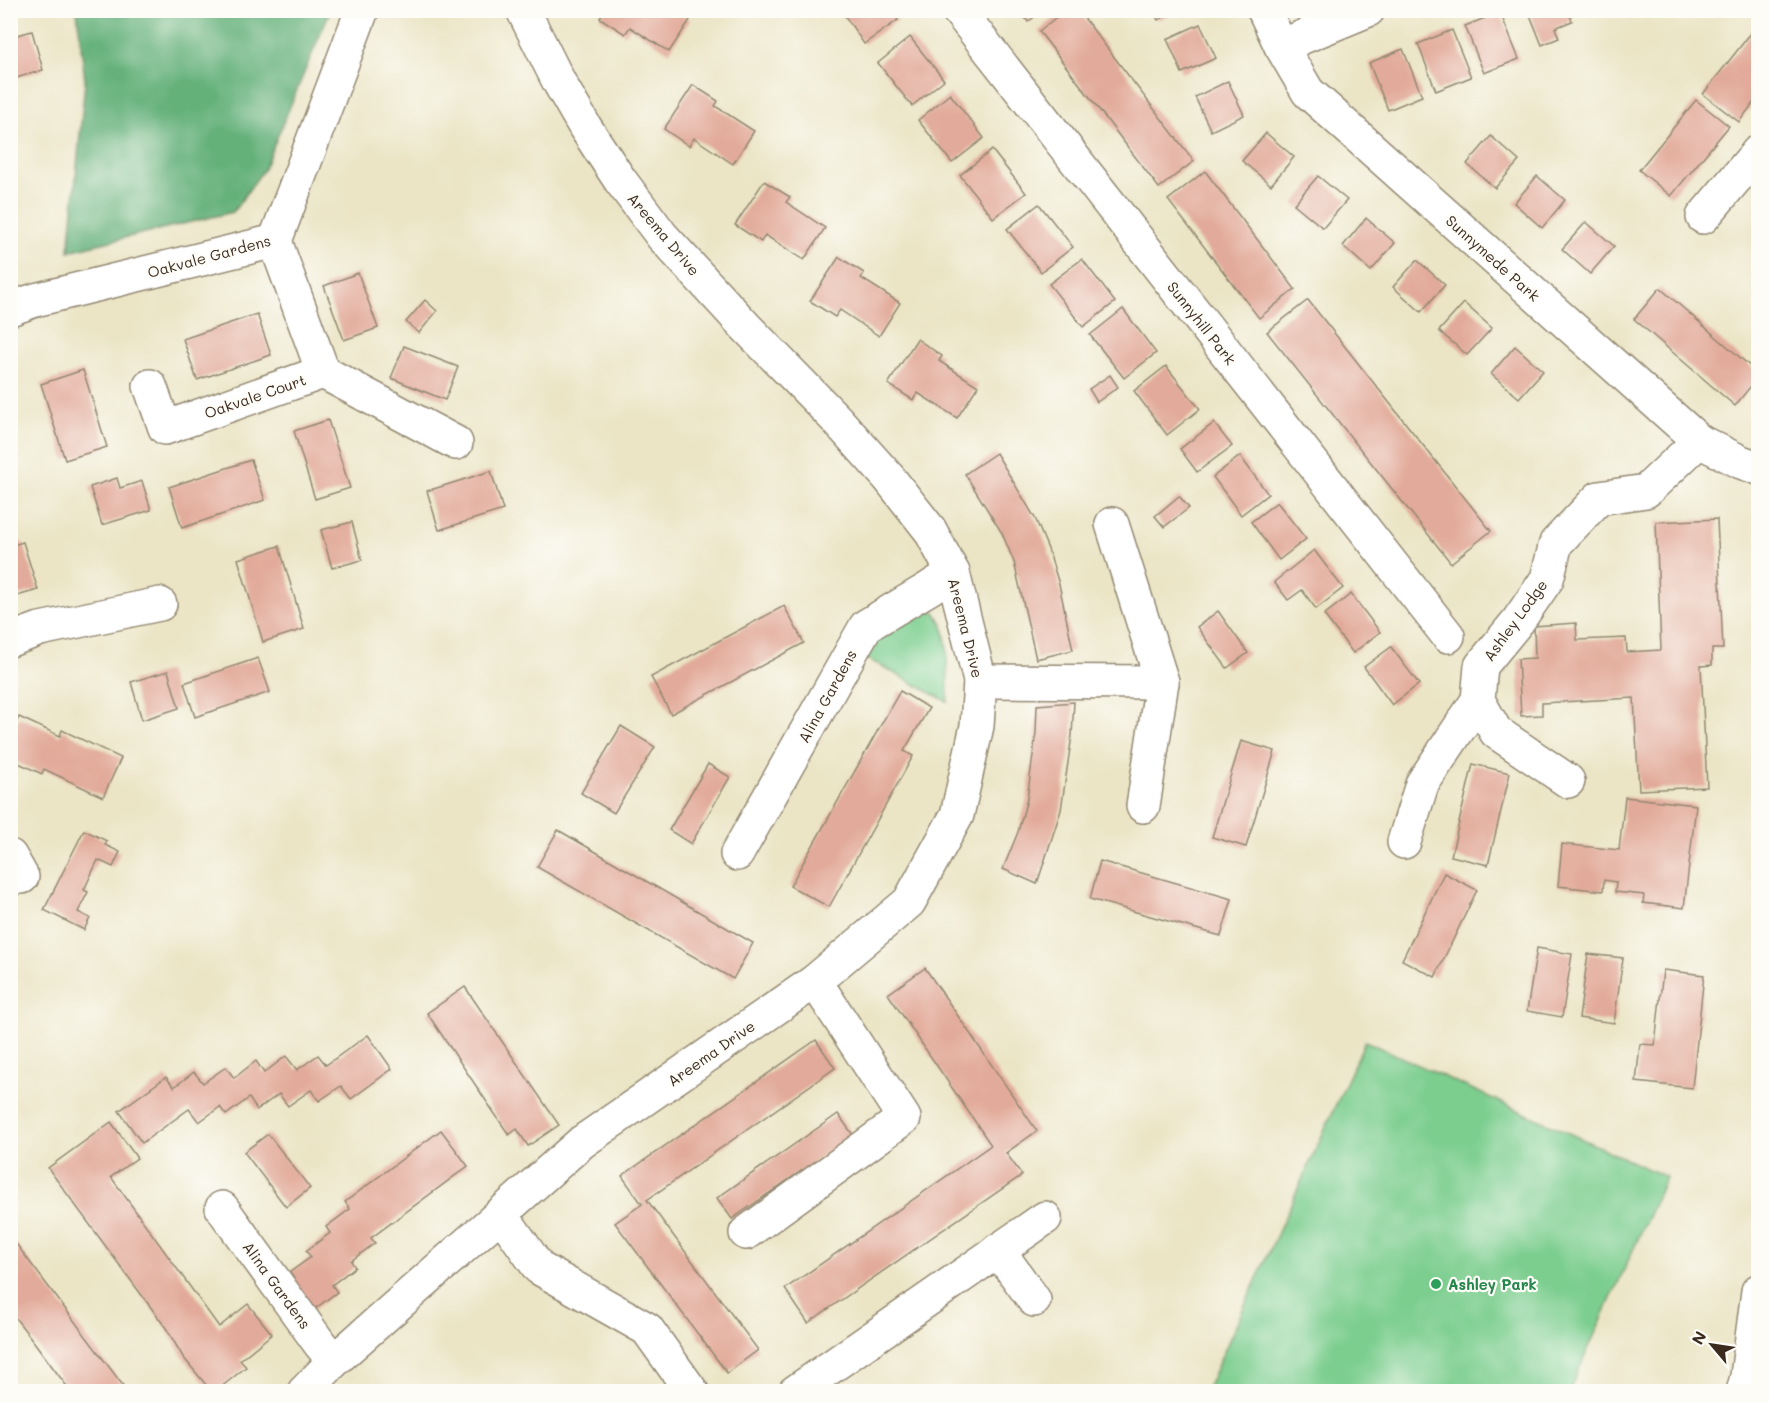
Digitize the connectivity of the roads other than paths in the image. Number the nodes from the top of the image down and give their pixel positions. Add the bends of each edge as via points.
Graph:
1 (362, 10) edge
2 (523, 10) edge
3 (958, 10) edge
4 (1264, 10) edge
5 (1368, 10) edge
6 (1281, 46) junction
7 (1758, 152) edge
8 (1703, 217) dead end
9 (275, 241) junction
10 (10, 309) edge
11 (323, 372) junction
12 (150, 386) dead end
13 (1699, 441) junction
14 (456, 443) dead end
15 (1758, 468) edge
16 (1112, 524) dead end
17 (953, 573) junction
18 (160, 604) dead end
19 (1448, 636) dead end
20 (10, 640) edge
21 (980, 681) junction
22 (1162, 682) junction
23 (1478, 700) junction
24 (1568, 781) dead end
25 (1143, 806) dead end
26 (1404, 842) dead end
27 (737, 854) dead end
28 (815, 981) junction
29 (222, 1208) dead end
30 (501, 1214) junction
31 (1045, 1218) dead end
32 (746, 1233) dead end
33 (998, 1250) junction
34 (1758, 1291) edge
35 (1034, 1300) dead end
36 (334, 1361) junction
37 (304, 1392) edge
38 (692, 1392) edge
39 (795, 1392) edge
40 (1743, 1392) edge

1 - 9 street, Oakvale Gardens
2 - 17 street, Areema Drive via 585,127 662,236 889,477 930,530
3 - 19 street, Sunnyhill Park
4 - 6 street, Sunnymede Park
5 - 6 street
6 - 13 street, Sunnymede Park via 1308,92
7 - 8 street
9 - 10 street, Oakvale Gardens
9 - 11 street, Oakvale Court
11 - 12 street, Oakvale Court via 165,428
11 - 14 street
13 - 15 street, Sunnymede Park
13 - 23 street, Ashley Lodge via 1646,491 1599,498 1556,543 1547,579 1481,666
16 - 22 street
17 - 21 street, Areema Drive
17 - 27 street, Alina Gardens via 866,626
18 - 20 street via 40,629
21 - 22 street
21 - 28 street, Areema Drive via 977,726 957,815 915,893
22 - 25 street
23 - 24 street via 1496,732
23 - 26 street, Ashley Lodge via 1422,784
28 - 30 street, Areema Drive via 582,1142
28 - 32 street via 904,1118
29 - 36 street, Alina Gardens
30 - 36 street, Areema Drive
30 - 38 street via 539,1268 646,1329
31 - 33 street
33 - 35 street
33 - 39 street
34 - 40 street
36 - 37 street, Areema Drive

